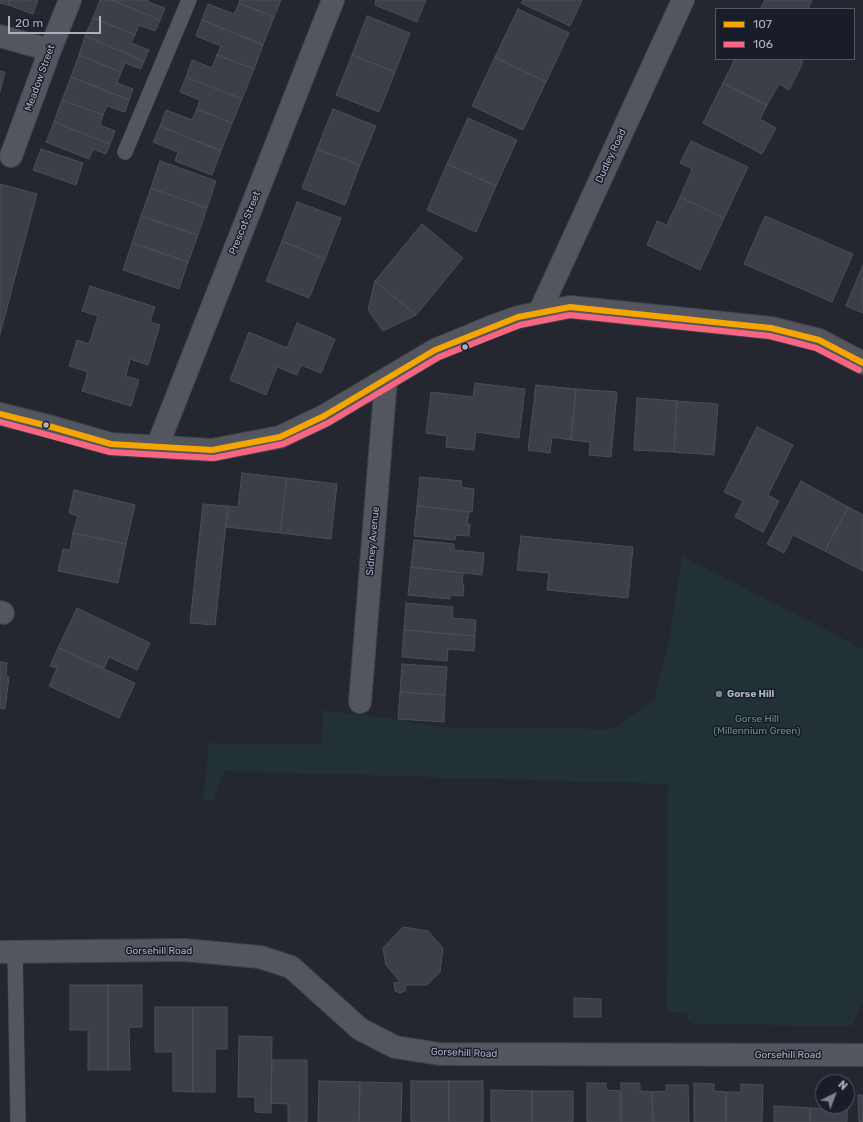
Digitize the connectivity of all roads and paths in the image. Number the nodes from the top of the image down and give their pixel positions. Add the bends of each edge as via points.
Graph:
1 (70, 0) edge
2 (189, 0) edge
3 (333, 0) edge
4 (683, 0) edge
5 (0, 36) edge
6 (50, 50) junction
7 (125, 152) dead end
8 (11, 156) dead end
9 (539, 313) junction
10 (863, 364) edge
11 (386, 379) junction
12 (0, 414) edge
13 (157, 447) junction
14 (360, 702) dead end
15 (7, 952) edge
16 (863, 1055) edge
17 (18, 1122) edge

1 - 6 street, Meadow Street
2 - 7 lane
3 - 13 street, Prescot Street
4 - 9 street, Dudley Road
5 - 6 street
6 - 8 street, Meadow Street
9 - 10 street via 570,307 771,328 819,340
9 - 11 street via 499,323 435,350
11 - 13 street via 324,416 280,437 212,450
11 - 14 street, Sidney Avenue
12 - 13 street via 111,444
15 - 16 street, Gorsehill Road via 185,950 260,957 292,967 360,1029 395,1048 440,1054
15 - 17 lane

